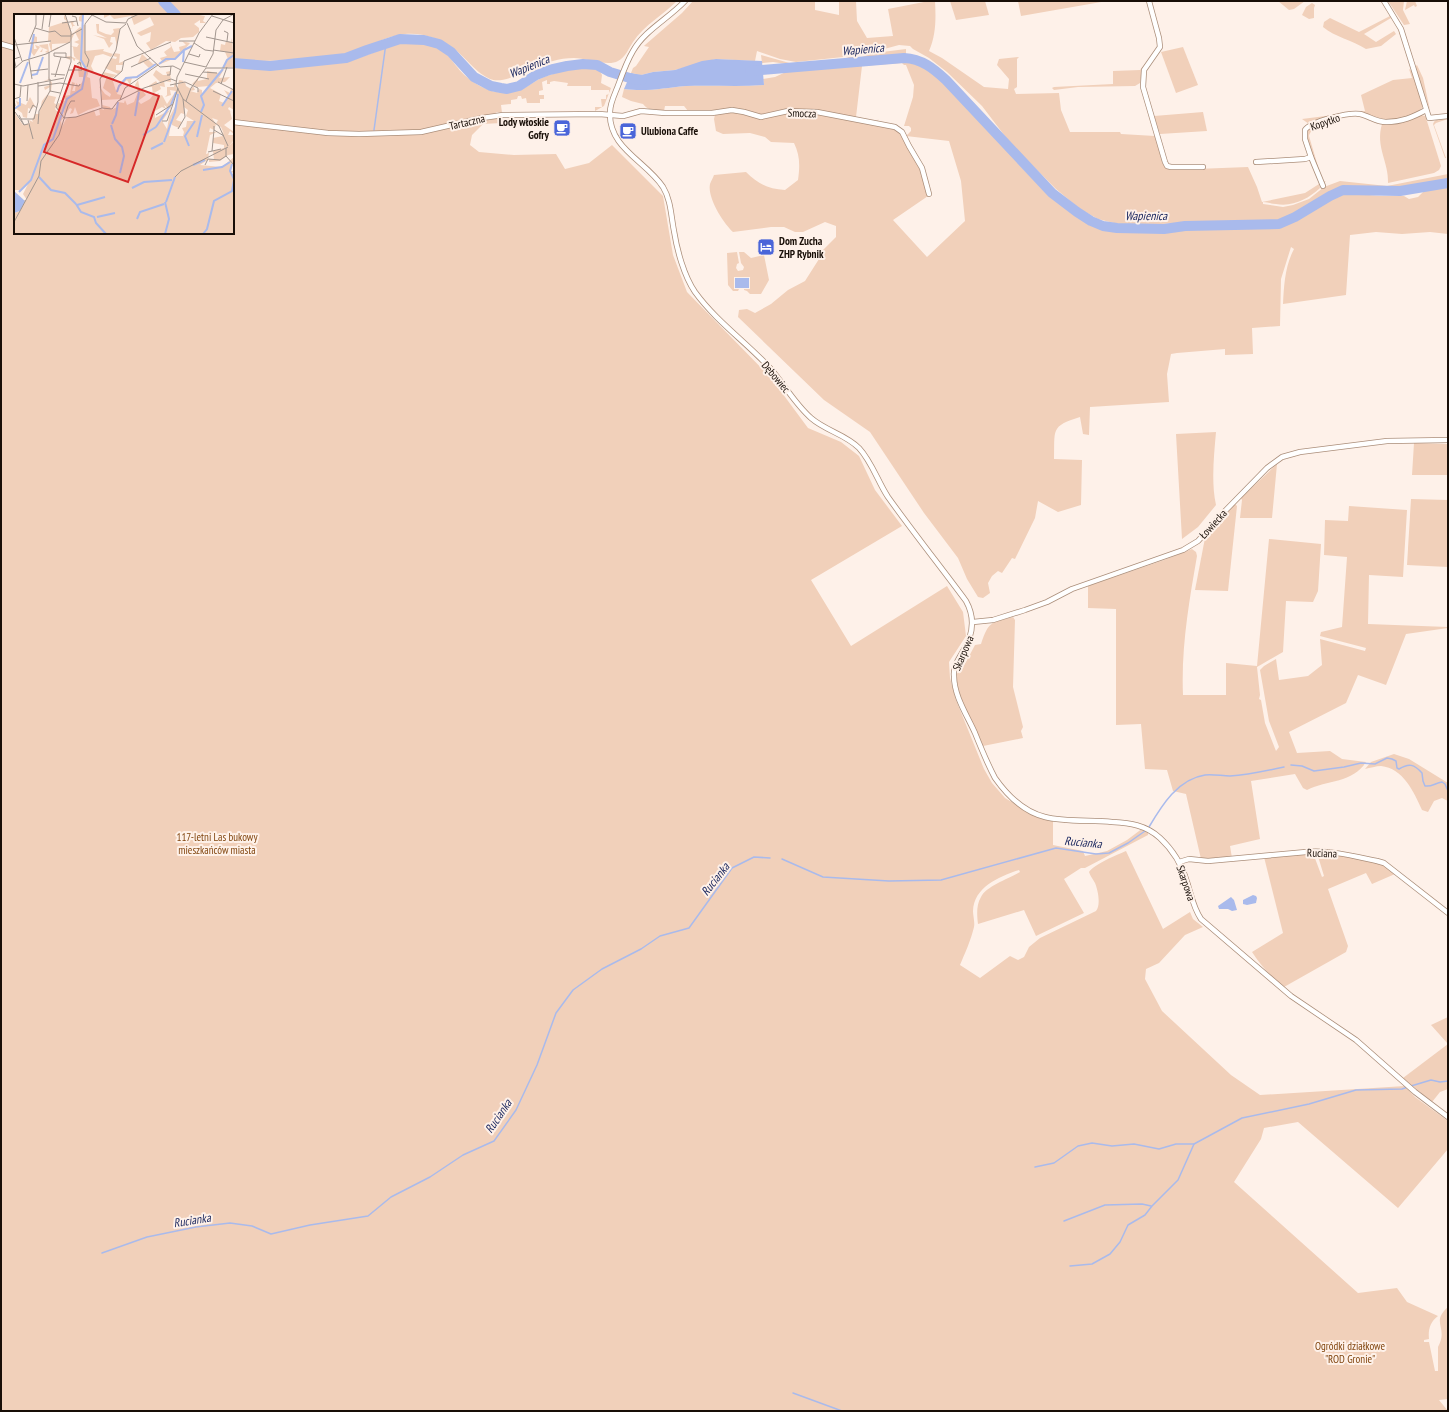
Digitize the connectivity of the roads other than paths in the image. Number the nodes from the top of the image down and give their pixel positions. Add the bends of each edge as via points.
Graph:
1 (684, 1) edge
2 (1149, 1) edge
3 (1384, 1) edge
4 (1, 44) edge
5 (14, 48) edge
6 (1426, 110) junction
7 (610, 114) junction
8 (1448, 116) edge
9 (234, 122) edge
10 (1311, 157) junction
11 (1256, 162) dead end
12 (1203, 166) dead end
13 (1323, 186) dead end
14 (928, 194) dead end
15 (1448, 440) edge
16 (973, 622) junction
17 (1179, 862) junction
18 (1448, 912) edge
19 (1448, 1118) edge

1 - 7 street via 642,38 632,51 610,107
2 - 12 street via 1160,48 1144,70 1143,87 1165,162 1171,167
3 - 6 street via 1401,29
4 - 5 street
6 - 8 street via 1429,118
6 - 10 street, Kopytko via 1409,119 1394,122 1382,122 1355,114 1311,125 1306,128 1304,134
7 - 9 street, Tartaczna via 503,115 421,132 359,134
7 - 14 street, Smocza via 623,116 647,111 712,114 732,110 761,117 798,111 817,112 895,127 902,132 922,168
7 - 16 street, Dębowiec via 612,128 620,143 657,180 667,194 677,245 689,281 696,292 712,312 770,369 808,415 819,425 848,438 863,453 889,497 966,601
10 - 11 street
10 - 13 street
15 - 16 street, Łowiecka via 1387,440 1300,452 1282,457 1267,468 1228,507 1198,541 1183,550 1072,589 1047,602 993,620
16 - 17 street, Skarpowa via 969,642 955,667 954,681 959,699 990,770 1001,787 1017,802 1044,817 1126,823 1144,827 1161,839
17 - 18 street, Ruciana via 1189,859 1208,861 1334,852 1384,863
17 - 19 street, Skarpowa via 1200,919 1291,996 1356,1040

